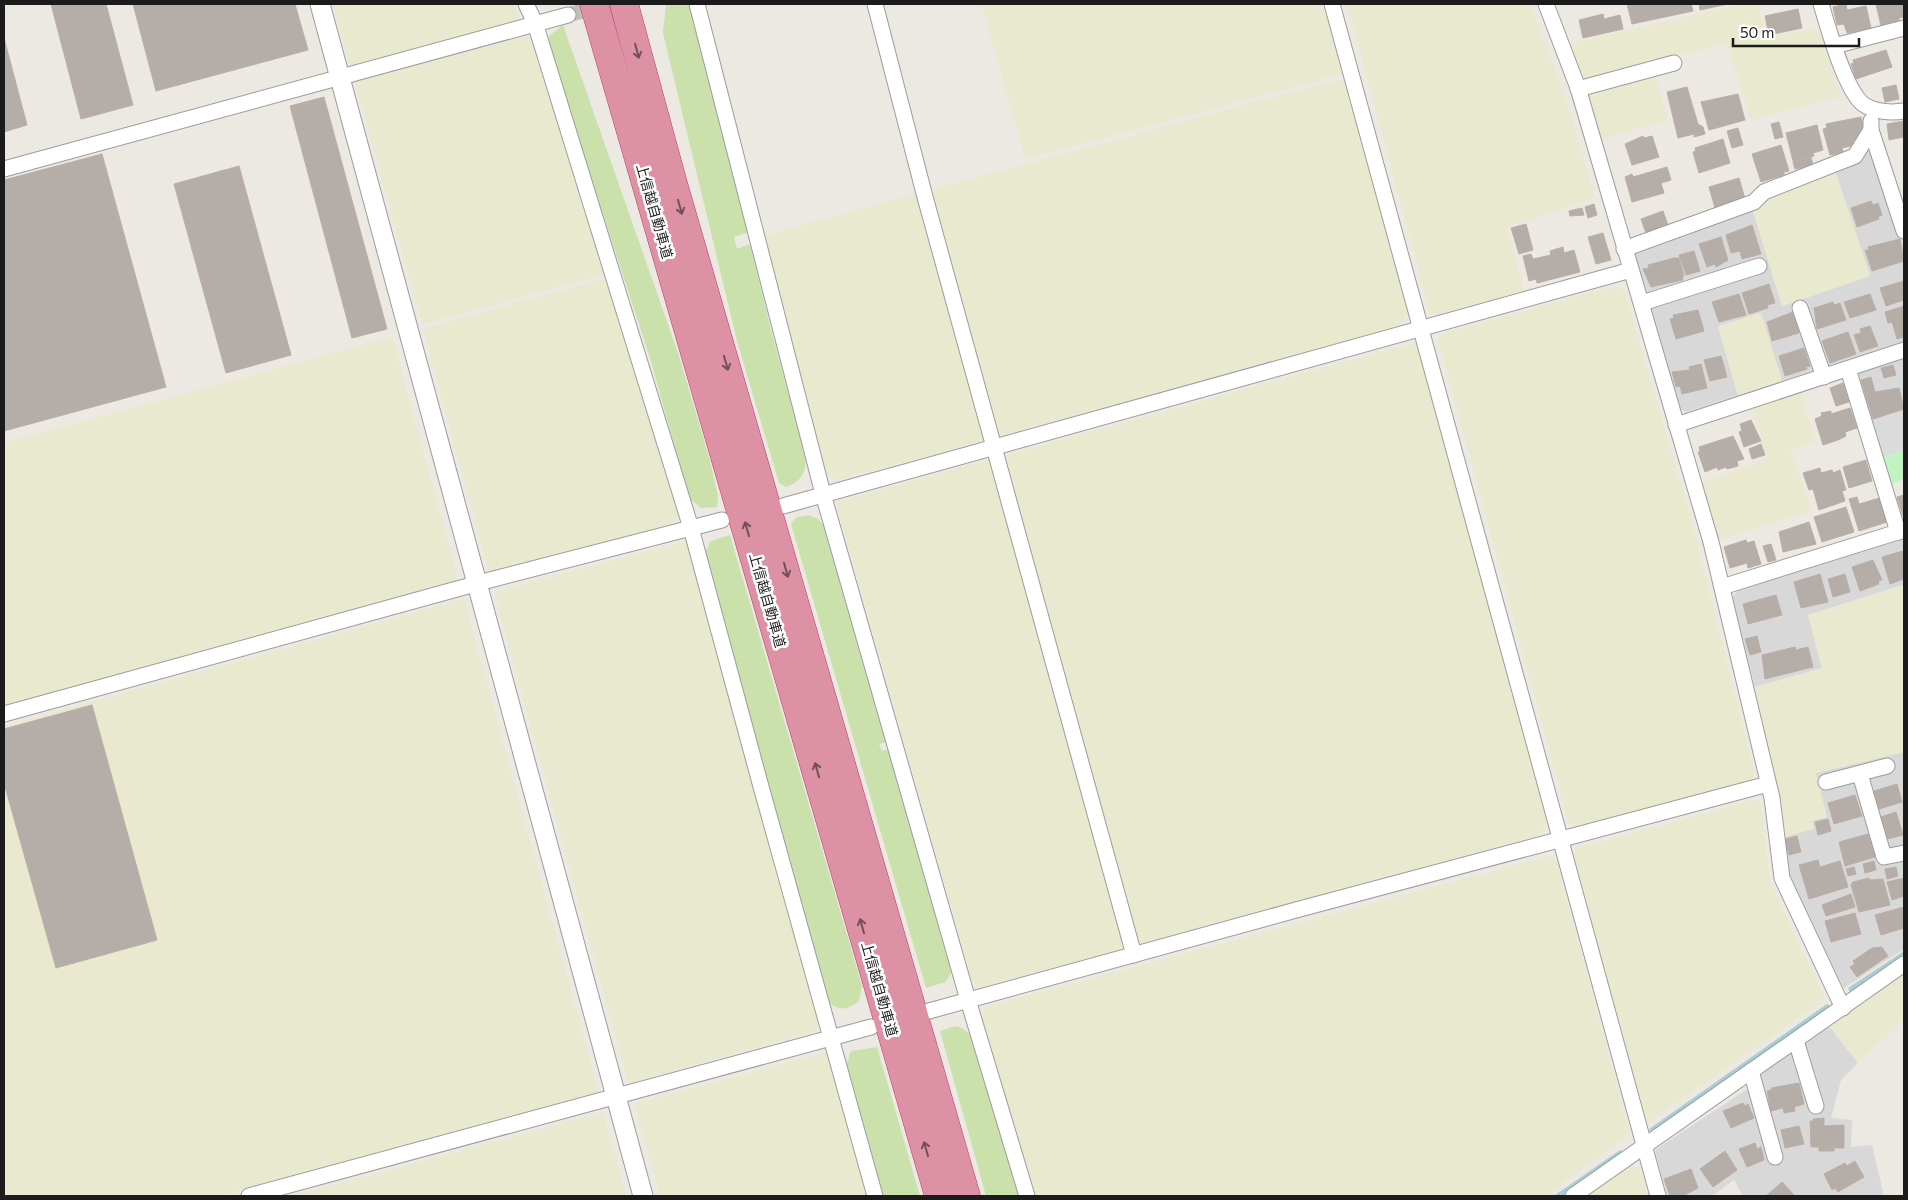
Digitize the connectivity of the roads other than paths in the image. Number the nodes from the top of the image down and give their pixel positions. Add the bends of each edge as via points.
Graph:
1 (320, 4) edge
2 (526, 4) edge
3 (594, 4) edge
4 (624, 4) edge
5 (697, 4) edge
6 (874, 4) edge
7 (1332, 4) edge
8 (1546, 4) edge
9 (1821, 4) edge
10 (568, 15) tunnel mouth
11 (535, 23) junction
12 (1904, 28) edge
13 (1834, 46) junction
14 (1674, 63) dead end
15 (340, 78) junction
16 (1578, 89) junction
17 (1872, 110) junction
18 (1904, 111) edge
19 (1871, 130) junction
20 (4, 169) edge
21 (1904, 230) edge
22 (1624, 250) junction
23 (1759, 266) dead end
24 (1631, 270) junction
25 (1642, 303) junction
26 (1800, 308) dead end
27 (1421, 328) junction
28 (1904, 350) edge
29 (1848, 369) junction
30 (1824, 377) junction
31 (1676, 425) junction
32 (994, 446) junction
33 (823, 494) junction
34 (782, 506) dead end
35 (722, 520) dead end
36 (692, 528) junction
37 (1901, 531) edge
38 (477, 584) junction
39 (1722, 587) junction
40 (4, 714) edge
41 (1887, 766) dead end
42 (1860, 774) junction
43 (1826, 782) dead end
44 (1768, 784) junction
45 (1559, 840) junction
46 (1904, 853) edge
47 (1134, 955) junction
48 (1904, 964) edge
49 (968, 1000) junction
50 (1843, 1008) junction
51 (929, 1011) dead end
52 (870, 1027) dead end
53 (831, 1037) junction
54 (1796, 1040) junction
55 (1751, 1071) junction
56 (617, 1096) junction
57 (1816, 1106) dead end
58 (1643, 1146) junction
59 (1775, 1157) dead end
60 (249, 1196) edge
61 (644, 1196) edge
62 (875, 1196) edge
63 (939, 1196) edge
64 (966, 1196) edge
65 (1027, 1196) edge
66 (1573, 1196) edge
67 (1658, 1196) edge

1 - 15 street
2 - 11 street
63 -> 3 highway, 上信越自動車道
4 -> 64 highway, 上信越自動車道
5 - 33 street
6 - 32 street
7 - 27 street
8 - 16 street
9 - 13 street
10 - 11 street
11 - 15 street
11 - 36 street
12 - 13 street
13 - 17 street via 1850,85 1861,103
14 - 16 street
15 - 20 street
15 - 38 street
16 - 22 street
17 - 18 street
17 - 19 street
19 - 21 street
19 - 22 street via 1855,156 1764,192 1754,202
22 - 24 street
23 - 25 street
24 - 25 street
24 - 27 street
25 - 31 street
26 - 30 street
27 - 32 street
27 - 45 street
28 - 29 street
29 - 30 street
29 - 37 street
30 - 31 street
31 - 39 street
32 - 33 street
32 - 47 street
33 - 34 street
33 - 49 street
35 - 36 street
36 - 38 street
36 - 53 street
37 - 39 street
38 - 40 street
38 - 56 street
39 - 44 street
41 - 42 street
42 - 43 street
42 - 46 street via 1884,857
44 - 45 street
44 - 50 street via 1782,878
45 - 47 street
45 - 58 street
47 - 49 street
48 - 50 street
49 - 51 street
49 - 65 street
50 - 54 street
52 - 53 street
53 - 56 street
53 - 62 street
54 - 55 street
54 - 57 street
55 - 58 street
55 - 59 street
56 - 60 street
56 - 61 street
58 - 66 street
58 - 67 street

